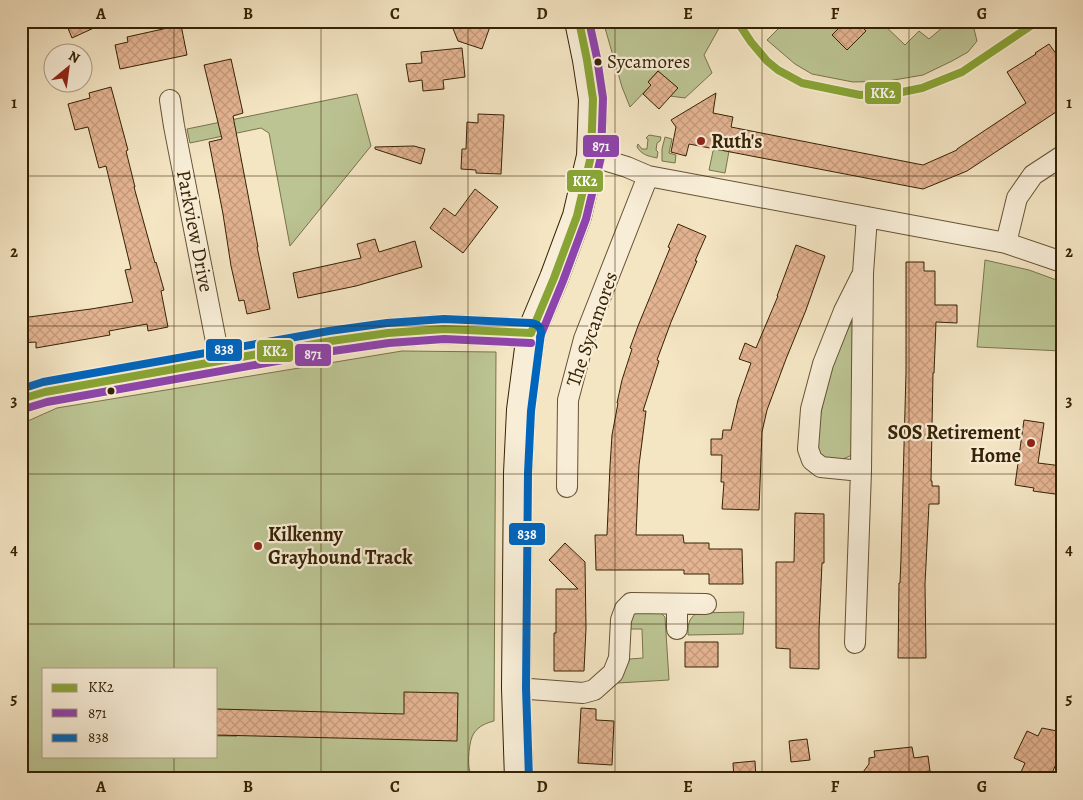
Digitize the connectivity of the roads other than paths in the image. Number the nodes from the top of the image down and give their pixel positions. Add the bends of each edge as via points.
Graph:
1 (579, 21) edge
2 (170, 100) dead end
3 (591, 156) junction
4 (1062, 156) edge
5 (648, 176) junction
6 (867, 218) junction
7 (1006, 243) junction
8 (1062, 262) edge
9 (863, 273) junction
10 (531, 333) junction
11 (220, 362) junction
12 (21, 399) edge
13 (861, 471) junction
14 (567, 487) dead end
15 (677, 604) junction
16 (706, 604) dead end
17 (677, 629) dead end
18 (855, 643) dead end
19 (516, 688) junction
20 (518, 779) edge

1 - 3 main road via 593,99
2 - 11 street, Parkview Drive
3 - 5 street
3 - 10 main road via 577,216
4 - 7 street via 1033,175 1017,198
5 - 6 street
5 - 14 street, The Sycamores via 584,339 568,400
6 - 7 street
6 - 9 street
7 - 8 street
9 - 13 street
9 - 13 street via 844,310 823,364 811,409 808,449 812,460 821,468
10 - 11 main road via 444,329 388,333
10 - 19 main road via 521,410 518,473
11 - 12 main road
13 - 18 street
15 - 16 street
15 - 17 street
15 - 19 street via 632,603 625,608 621,620 620,658 613,673 594,690 583,693
19 - 20 main road

